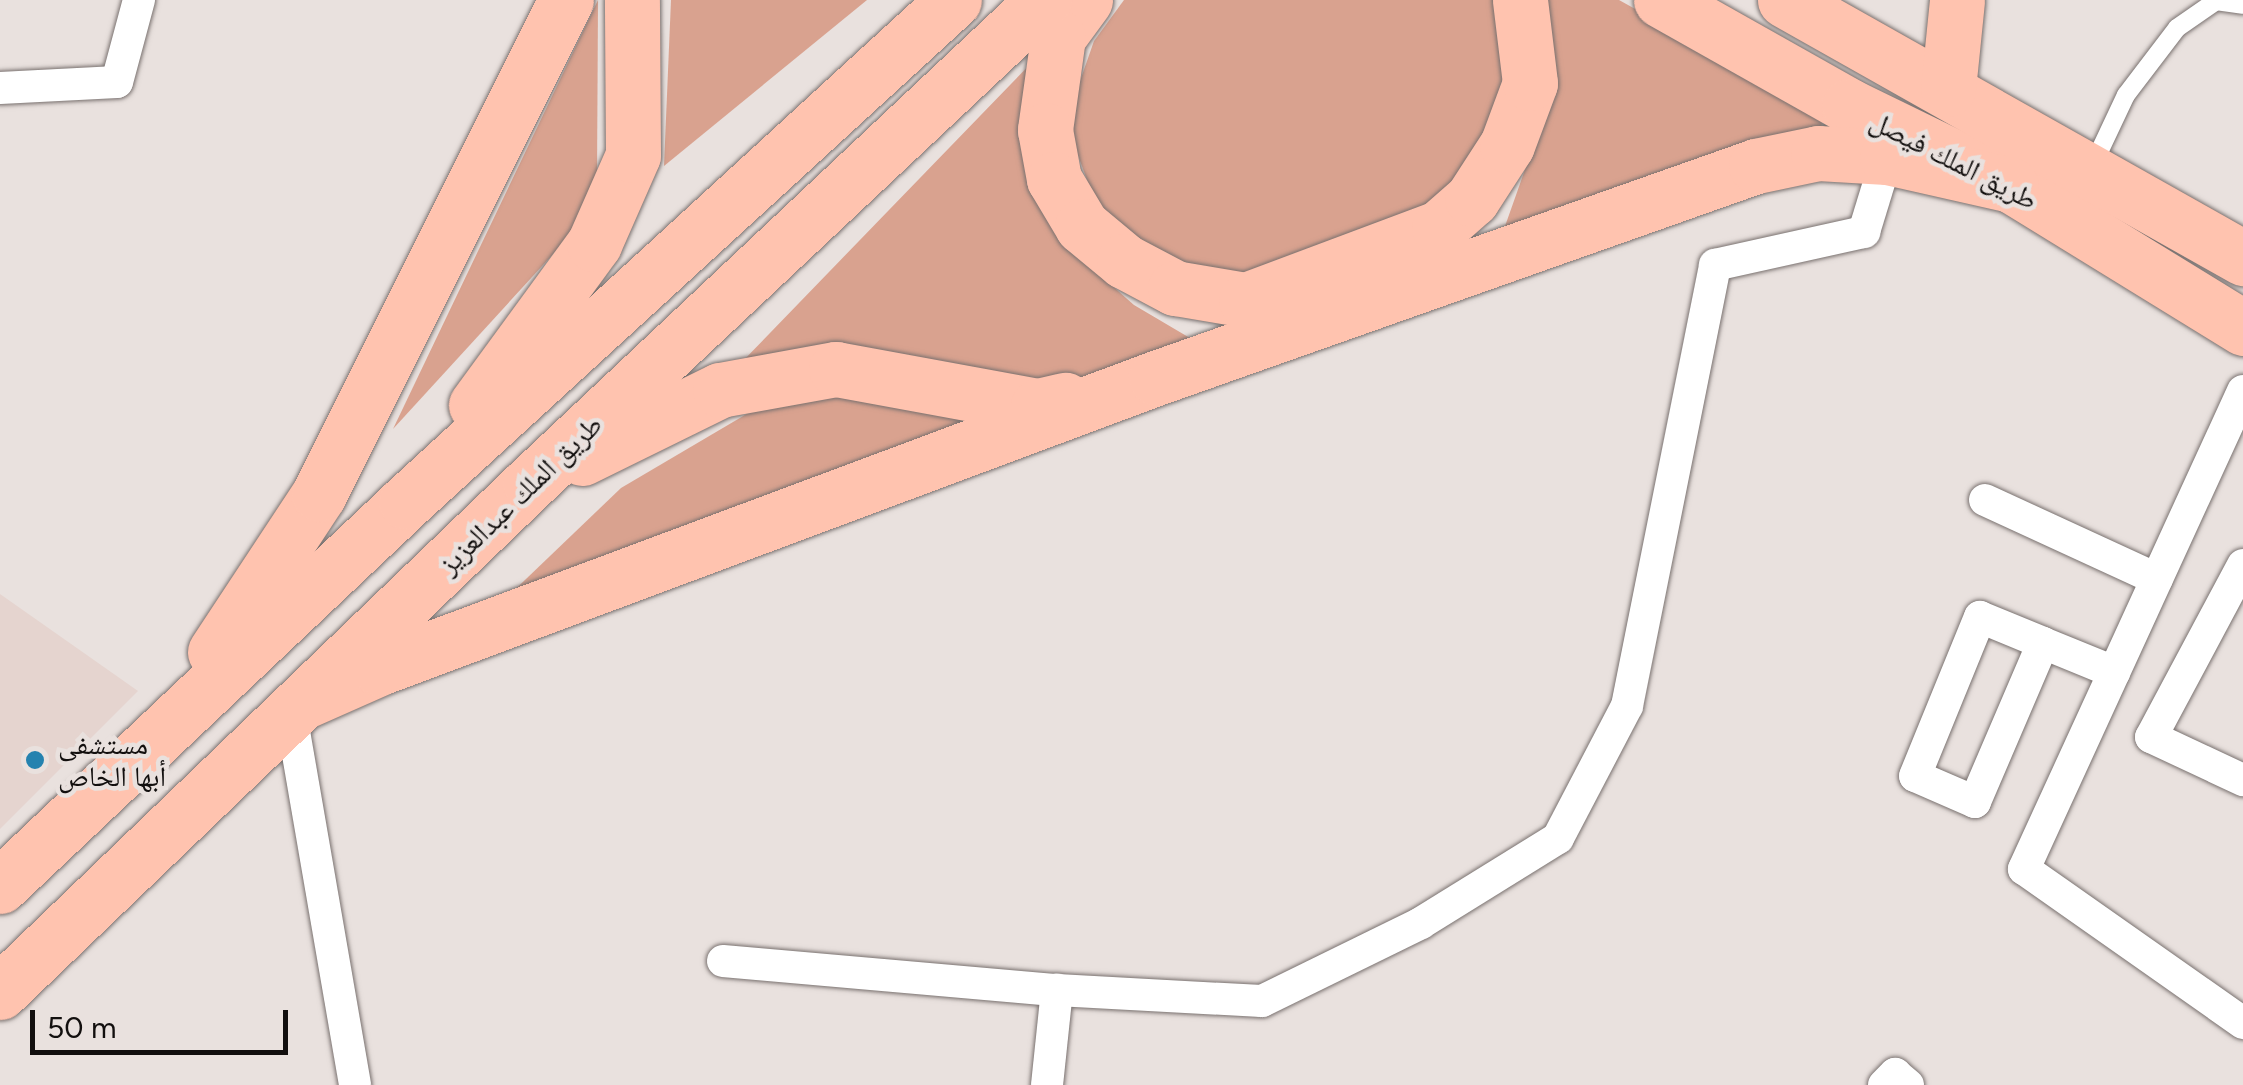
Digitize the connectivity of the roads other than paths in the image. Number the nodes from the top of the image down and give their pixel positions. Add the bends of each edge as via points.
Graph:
1 (138, 0) edge
2 (566, 0) edge
3 (632, 0) edge
4 (954, 0) edge
5 (1044, 0) edge
6 (1085, 0) edge
7 (1520, 0) edge
8 (1661, 0) edge
9 (1785, 0) edge
10 (1957, 0) edge
11 (2243, 5) edge
12 (0, 88) edge
13 (1948, 89) junction
14 (1887, 157) junction
15 (2091, 170) junction
16 (2011, 186) junction
17 (2243, 258) edge
18 (2243, 328) edge
19 (1156, 378) junction
20 (2243, 391) edge
21 (530, 483) junction
22 (1986, 500) dead end
23 (406, 502) junction
24 (2243, 565) edge
25 (2157, 579) junction
26 (2234, 604) edge
27 (2043, 643) junction
28 (2114, 672) junction
29 (298, 708) junction
30 (163, 732) junction
31 (2243, 780) edge
32 (0, 886) edge
33 (723, 961) dead end
34 (1057, 990) junction
35 (0, 992) edge
36 (2243, 1023) edge
37 (355, 1085) edge
38 (1047, 1085) edge
39 (1884, 1085) edge
40 (1908, 1085) edge

1 - 12 street via 117,82
2 - 30 highway via 319,494
3 - 23 highway via 633,155 594,244
4 - 23 highway
5 - 21 highway, طريق الملك عبدالعزيز
6 - 7 highway via 1058,37 1046,130 1054,179 1082,226 1124,261 1175,288 1246,300 1439,228 1472,200 1507,145 1530,84
8 - 16 highway, طريق الملك فيصل via 1849,106
9 - 13 highway
10 - 13 highway
11 - 15 lane via 2216,1 2178,28 2126,95
13 - 15 highway
14 - 16 highway
14 - 19 highway via 1818,153 1756,166
14 - 34 street via 1864,232 1715,266 1627,706 1558,838 1421,923 1262,1000
15 - 17 highway
16 - 18 highway, طريق الملك فيصل
19 - 21 highway via 1038,406 836,368 720,390
19 - 29 highway via 380,668
20 - 25 street
21 - 29 highway, طريق الملك عبدالعزيز
22 - 25 street
23 - 30 highway
24 - 26 street
25 - 28 street
26 - 31 street via 2151,737
27 - 27 street via 1980,617 1915,776 1975,802
27 - 28 street
28 - 36 street via 2024,869
29 - 35 highway, طريق الملك عبدالعزيز
29 - 37 street
30 - 32 highway
33 - 34 street
34 - 38 street
39 - 40 street via 1894,1074

